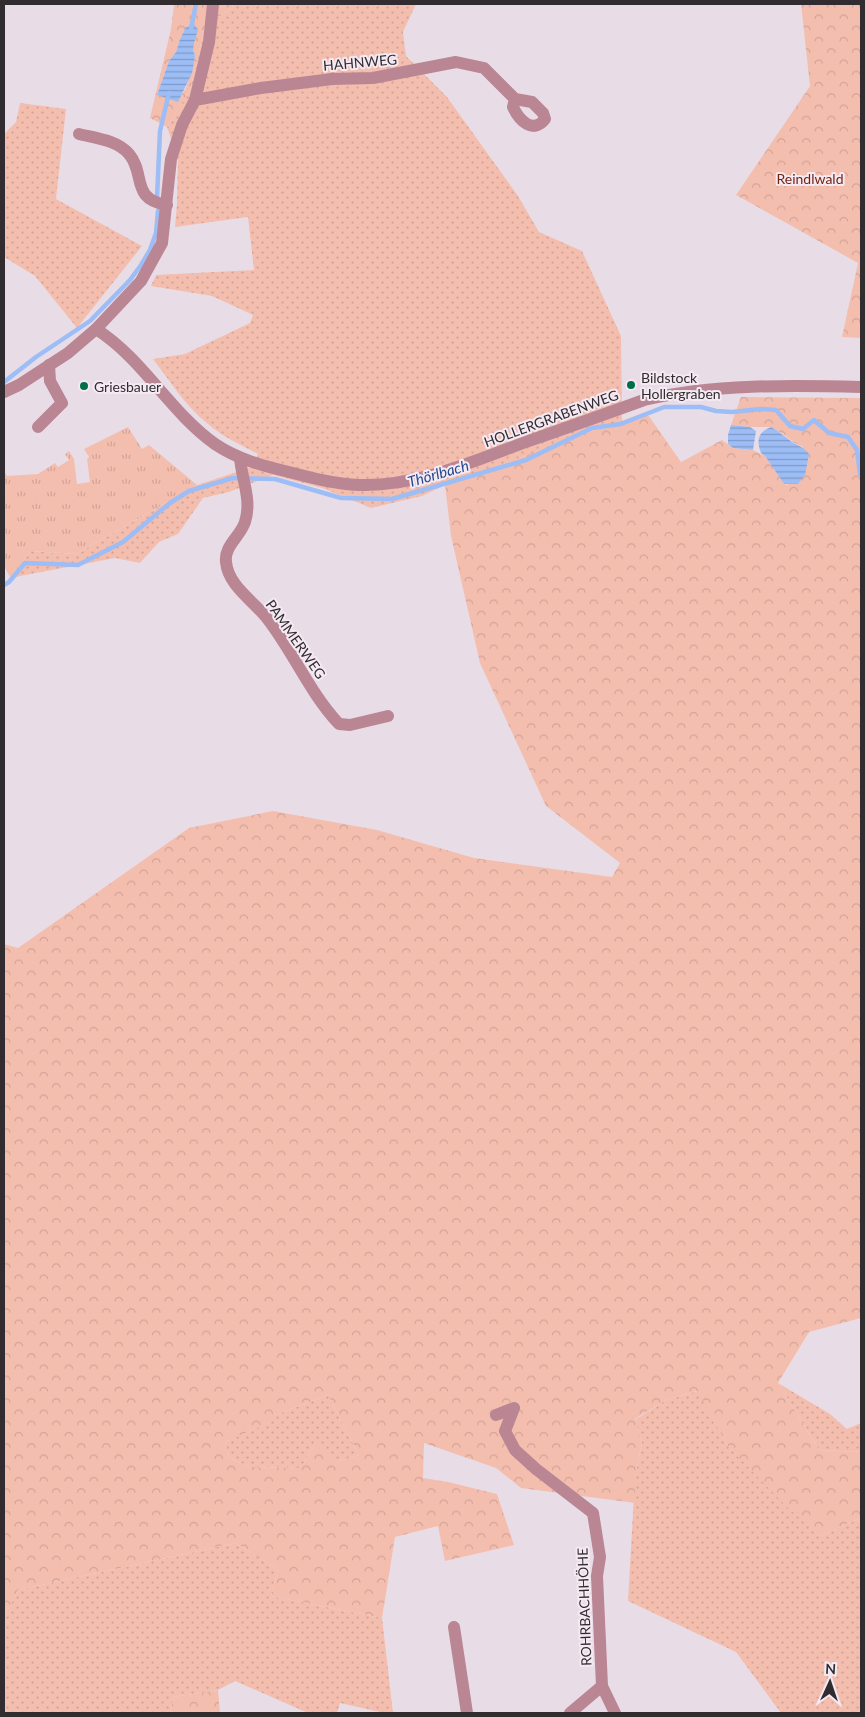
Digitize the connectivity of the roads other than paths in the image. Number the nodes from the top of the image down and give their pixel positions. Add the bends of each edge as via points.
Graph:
1 (214, 4) edge
2 (515, 99) dead end
3 (195, 100) junction
4 (79, 134) dead end
5 (167, 205) junction
6 (96, 329) junction
7 (49, 365) junction
8 (861, 387) edge
9 (4, 392) edge
10 (38, 427) dead end
11 (240, 458) junction
12 (388, 716) dead end
13 (496, 1416) dead end
14 (454, 1627) dead end
15 (602, 1686) junction
16 (468, 1713) edge
17 (570, 1713) edge
18 (615, 1713) edge

1 - 3 street
2 - 3 street, HAHNWEG via 484,68 456,62 373,78 332,79
3 - 5 street via 182,125 171,159
4 - 5 street via 117,144 129,153 147,197
5 - 6 street via 162,243 141,281
6 - 7 street
6 - 11 street, HOLLERGRABENWEG via 126,354 189,422 215,444
7 - 9 street
7 - 10 street via 50,381 62,403
8 - 11 street, HOLLERGRABENWEG via 740,387 675,392 644,400 451,470 394,483 360,485 328,482
11 - 12 street, PAMMERWEG via 249,501 245,523 226,552 229,577 266,617 340,724 350,725
13 - 15 street, ROHRBACHHÖHE via 514,1408 506,1431 515,1450 594,1513 600,1557 597,1576
14 - 16 street
15 - 17 street
15 - 18 street, ROHRBACHHÖHE

